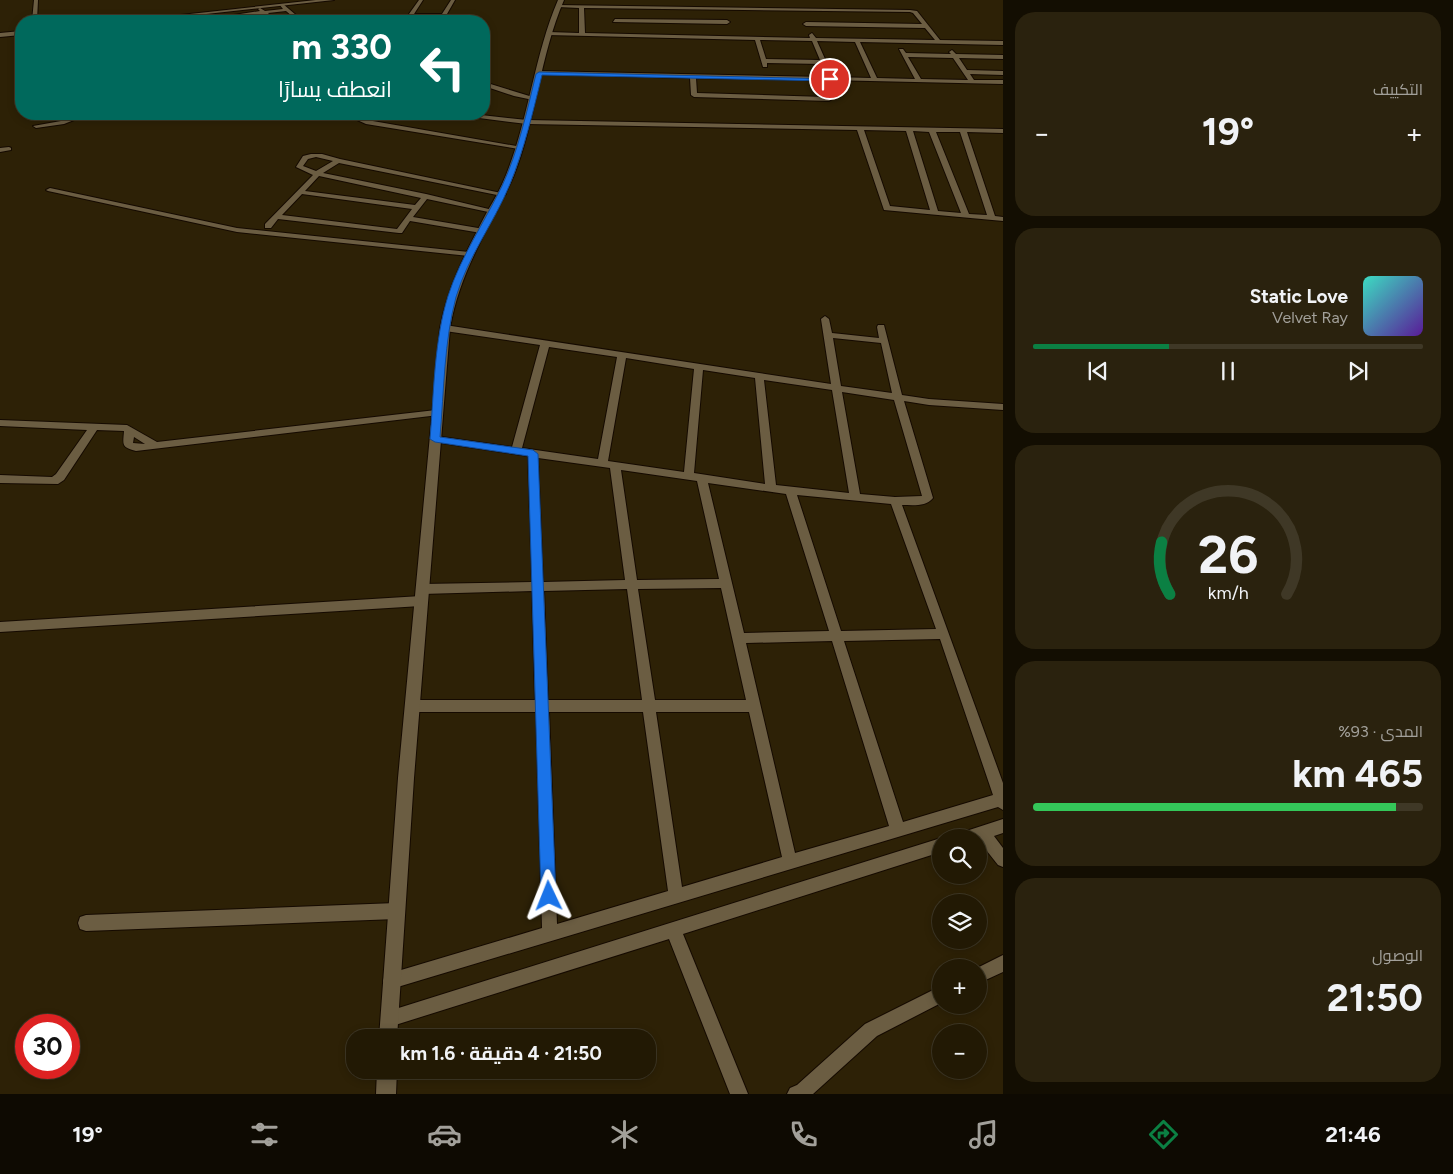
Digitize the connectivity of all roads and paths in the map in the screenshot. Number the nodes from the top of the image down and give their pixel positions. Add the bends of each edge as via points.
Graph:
1 (36, 0) edge
2 (331, 0) edge
3 (420, 0) edge
4 (454, 0) edge
5 (924, 0) edge
6 (935, 0) edge
7 (560, 3) edge
8 (281, 5) junction
9 (581, 6) junction
10 (614, 7) junction
11 (655, 7) junction
12 (681, 8) junction
13 (722, 8) junction
14 (261, 10) junction
15 (286, 10) junction
16 (797, 10) junction
17 (833, 10) junction
18 (874, 11) junction
19 (35, 15) edge
20 (201, 15) edge
21 (230, 15) edge
22 (267, 15) edge
23 (293, 15) edge
24 (411, 15) edge
25 (445, 15) edge
26 (615, 21) junction
27 (658, 22) junction
28 (685, 22) junction
29 (727, 22) junction
30 (806, 24) junction
31 (842, 25) junction
32 (884, 25) junction
33 (926, 26) junction
34 (15, 34) edge
35 (550, 34) junction
36 (0, 35) edge
37 (582, 35) junction
38 (617, 36) junction
39 (661, 36) junction
40 (688, 37) junction
41 (733, 38) junction
42 (757, 38) junction
43 (815, 39) junction
44 (850, 40) junction
45 (857, 40) junction
46 (895, 40) junction
47 (942, 42) junction
48 (1003, 43) edge
49 (760, 45) junction
50 (819, 46) junction
51 (904, 55) junction
52 (955, 56) junction
53 (1003, 57) edge
54 (764, 60) junction
55 (824, 62) junction
56 (965, 72) junction
57 (1003, 73) edge
58 (539, 74) junction
59 (693, 76) junction
60 (768, 78) junction
61 (823, 79) junction
62 (830, 79) junction
63 (875, 80) junction
64 (919, 80) junction
65 (972, 81) junction
66 (1003, 82) edge
67 (490, 86) edge
68 (533, 98) junction
69 (490, 118) edge
70 (72, 120) edge
71 (361, 120) edge
72 (527, 122) junction
73 (36, 126) dead end
74 (860, 129) junction
75 (910, 130) junction
76 (932, 130) junction
77 (963, 131) junction
78 (1003, 131) edge
79 (519, 147) junction
80 (9, 149) dead end
81 (0, 150) edge
82 (338, 161) junction
83 (317, 174) junction
84 (50, 190) dead end
85 (299, 192) junction
86 (502, 194) junction
87 (426, 196) junction
88 (418, 208) junction
89 (493, 211) junction
90 (935, 213) junction
91 (966, 216) junction
92 (277, 217) junction
93 (992, 218) junction
94 (1003, 219) edge
95 (410, 220) junction
96 (268, 226) dead end
97 (481, 231) junction
98 (469, 254) junction
99 (825, 319) dead end
100 (881, 327) dead end
101 (445, 328) junction
102 (827, 335) junction
103 (884, 341) junction
104 (545, 344) junction
105 (622, 355) junction
106 (699, 366) junction
107 (759, 376) junction
108 (837, 388) junction
109 (898, 397) junction
110 (1003, 407) edge
111 (436, 413) junction
112 (0, 423) edge
113 (94, 427) junction
114 (129, 430) junction
115 (435, 439) junction
116 (156, 446) junction
117 (516, 451) junction
118 (533, 454) junction
119 (609, 465) junction
120 (695, 477) junction
121 (0, 479) edge
122 (771, 488) junction
123 (790, 491) junction
124 (855, 497) junction
125 (894, 501) junction
126 (726, 583) junction
127 (632, 586) junction
128 (538, 587) junction
129 (422, 595) junction
130 (0, 627) edge
131 (944, 634) junction
132 (836, 636) junction
133 (738, 638) junction
134 (412, 706) junction
135 (649, 706) junction
136 (754, 706) junction
137 (542, 708) junction
138 (1002, 801) edge
139 (1003, 826) edge
140 (898, 830) junction
141 (987, 831) edge
142 (987, 839) edge
143 (932, 848) edge
144 (1003, 860) edge
145 (790, 862) junction
146 (676, 896) junction
147 (396, 911) junction
148 (86, 923) dead end
149 (673, 929) junction
150 (550, 934) junction
151 (1003, 963) edge
152 (987, 971) edge
153 (391, 981) junction
154 (932, 999) edge
155 (389, 1019) junction
156 (388, 1029) edge
157 (387, 1079) edge
158 (386, 1094) edge
159 (739, 1094) edge
160 (796, 1094) edge

1 - 19 street
2 - 8 main road
3 - 24 street
4 - 25 street
5 - 6 street
7 - 9 street
7 - 35 main road
8 - 14 main road
8 - 15 street
9 - 10 street
9 - 37 street
10 - 11 street
10 - 26 street
11 - 12 street
11 - 27 street
12 - 13 street
12 - 28 street
13 - 16 street
13 - 29 street
14 - 15 street
14 - 20 main road
14 - 21 street
14 - 22 street
15 - 23 street
16 - 17 street
16 - 30 street
17 - 18 street
17 - 31 street
18 - 32 street
18 - 33 street via 913,12
26 - 27 street
26 - 38 street
27 - 28 street
27 - 39 street
28 - 29 street
28 - 40 street
29 - 41 street
30 - 31 street
30 - 43 street
31 - 32 street
31 - 44 street
32 - 33 street
32 - 46 street
33 - 47 street
34 - 36 main road
35 - 37 street
35 - 58 main road
37 - 38 street
38 - 39 street
39 - 40 street
40 - 41 street
41 - 42 street
42 - 43 street
42 - 49 street
43 - 44 street
43 - 50 street
44 - 45 street
45 - 46 street
45 - 63 street
46 - 47 street
46 - 51 street
47 - 48 street
47 - 52 street
49 - 50 street
49 - 54 street
50 - 55 street
51 - 52 street
51 - 64 street
52 - 53 street
52 - 56 street
54 - 55 street
54 - 60 street
55 - 62 street
56 - 57 street
56 - 65 street
58 - 59 street
58 - 68 main road
59 - 60 street
59 - 61 street via 694,95 829,99
60 - 61 street
61 - 62 street
62 - 63 street
63 - 64 street
64 - 65 street
65 - 66 street
67 - 68 street
68 - 72 main road
69 - 72 street
70 - 73 street
71 - 79 street
72 - 74 street
72 - 79 main road
74 - 75 street
74 - 90 street via 887,208
75 - 76 street
75 - 90 street
76 - 77 street
76 - 91 street
77 - 78 street
77 - 93 street
79 - 86 main road
80 - 81 street
82 - 83 street
82 - 83 street via 316,154 300,163 303,170
82 - 86 street
83 - 85 street
83 - 87 street
84 - 98 street via 230,228
85 - 88 street
85 - 92 street
86 - 89 main road
87 - 88 street
87 - 89 street
88 - 95 street
89 - 97 main road
90 - 91 street
91 - 93 street
92 - 95 street via 399,231
92 - 96 street
93 - 94 street
95 - 97 street
97 - 98 main road
98 - 101 main road via 452,296
99 - 102 street
100 - 103 street
101 - 104 street
101 - 111 main road
102 - 103 street
102 - 108 street
103 - 109 street
104 - 105 street
104 - 117 street
105 - 106 street
105 - 119 street
106 - 107 street
106 - 120 street
107 - 108 street
107 - 122 street
108 - 109 street
108 - 124 street
109 - 110 street
109 - 125 street via 928,498
111 - 115 main road
111 - 116 street
112 - 113 street
113 - 114 street
113 - 121 street via 56,479
114 - 116 street
114 - 116 street via 130,447
115 - 117 street
115 - 129 main road
117 - 118 street
118 - 119 street
118 - 128 street
119 - 120 street
119 - 127 street
120 - 122 street
120 - 126 street
122 - 123 street
123 - 124 street
123 - 132 street
124 - 125 street
125 - 131 street
126 - 127 street
126 - 133 street
127 - 128 street
127 - 135 street
128 - 129 street
128 - 137 street
129 - 130 street
129 - 134 main road
131 - 132 street
131 - 138 street
132 - 133 street
132 - 140 street
133 - 136 street
134 - 137 street
134 - 147 main road
135 - 136 street
135 - 137 street
135 - 146 street
136 - 145 street
137 - 150 street
138 - 140 street
139 - 141 street
140 - 145 street
142 - 144 street
143 - 149 street
145 - 146 street
146 - 150 street
147 - 148 street
147 - 153 main road
149 - 155 street
149 - 159 street
150 - 153 street
151 - 152 street
153 - 155 main road
154 - 160 street via 871,1030
155 - 156 main road
157 - 158 main road

